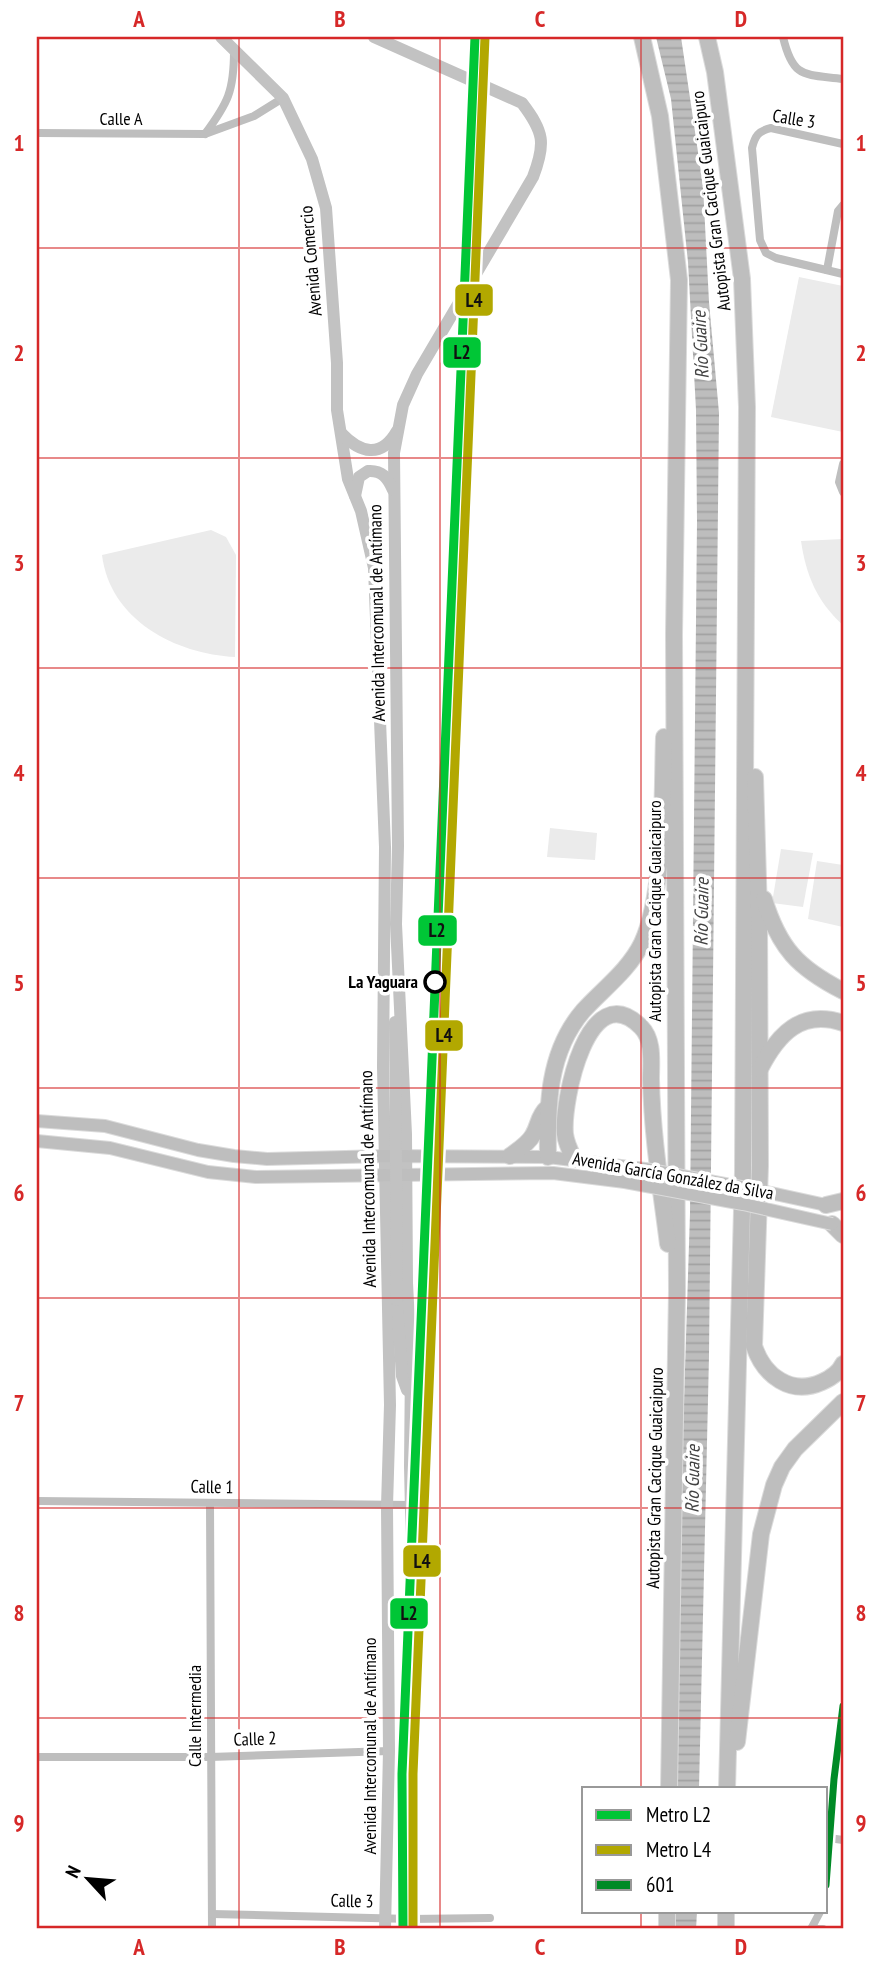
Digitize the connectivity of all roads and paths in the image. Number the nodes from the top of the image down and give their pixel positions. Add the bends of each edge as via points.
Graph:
1 (220, 37) edge
2 (374, 37) edge
3 (642, 37) edge
4 (708, 37) edge
5 (783, 37) edge
6 (234, 51) junction
7 (843, 79) edge
8 (283, 98) junction
9 (37, 133) edge
10 (205, 134) junction
11 (843, 144) edge
12 (843, 205) edge
13 (827, 270) junction
14 (843, 274) edge
15 (397, 430) junction
16 (341, 433) junction
17 (843, 464) edge
18 (393, 490) junction
19 (843, 492) edge
20 (355, 496) junction
21 (746, 644) junction
22 (674, 673) junction
23 (757, 878) junction
24 (391, 923) junction
25 (843, 991) edge
26 (843, 1023) edge
27 (759, 1072) junction
28 (547, 1108) junction
29 (37, 1121) edge
30 (37, 1140) edge
31 (384, 1156) junction
32 (407, 1156) junction
33 (510, 1156) junction
34 (548, 1157) junction
35 (574, 1159) junction
36 (743, 1171) junction
37 (553, 1173) junction
38 (407, 1174) junction
39 (385, 1176) junction
40 (843, 1201) edge
41 (826, 1205) junction
42 (843, 1209) edge
43 (840, 1229) edge
44 (677, 1291) junction
45 (397, 1300) junction
46 (843, 1364) edge
47 (843, 1402) edge
48 (411, 1404) junction
49 (390, 1405) junction
50 (37, 1501) edge
51 (210, 1503) junction
52 (412, 1505) junction
53 (387, 1506) junction
54 (843, 1706) edge
55 (389, 1751) junction
56 (37, 1757) edge
57 (210, 1757) junction
58 (839, 1780) edge
59 (669, 1787) edge
60 (727, 1787) edge
61 (727, 1787) edge
62 (830, 1838) junction
63 (843, 1840) edge
64 (828, 1862) edge
65 (819, 1913) edge
66 (212, 1914) junction
67 (490, 1918) dead end
68 (385, 1923) edge
69 (410, 1924) edge
70 (212, 1929) edge
71 (811, 1929) edge
72 (823, 1929) edge

1 - 6 main road, Avenida Comercio
2 - 15 main road, Avenida Intercomunal de Antímano via 522,103 541,138 533,177 417,374
3 - 22 highway, Autopista Gran Cacique Guaicaipuro via 660,116 679,280
4 - 21 highway, Autopista Gran Cacique Guaicaipuro via 742,279 747,407
5 - 7 street via 790,62 799,71
6 - 8 main road, Avenida Comercio
6 - 10 street via 227,102
8 - 10 street via 254,116
8 - 16 main road, Avenida Comercio via 312,159 326,208
9 - 10 street, Calle A
11 - 13 street, Calle 3 via 771,128 755,137 752,148 762,247 776,258
12 - 13 street
13 - 14 street
15 - 16 main road via 390,441 372,451 355,447
15 - 18 main road, Avenida Intercomunal de Antímano
16 - 20 main road, Avenida Intercomunal de Antímano
17 - 19 street via 839,482
18 - 20 main road via 381,472 368,471 359,477
18 - 24 main road, Avenida Intercomunal de Antímano via 398,846
20 - 24 main road, Avenida Intercomunal de Antímano via 374,568
21 - 23 highway
21 - 36 highway, Autopista Gran Cacique Guaicaipuro
22 - 28 highway via 665,709 651,920 629,962 570,1029 551,1077
22 - 44 highway, Autopista Gran Cacique Guaicaipuro
23 - 25 highway via 787,951 819,979
23 - 27 highway
24 - 31 main road, Avenida Intercomunal de Antímano
24 - 32 main road, Avenida Intercomunal de Antímano
24 - 45 main road, bridge
26 - 27 highway via 820,1018 794,1026 779,1038
27 - 36 highway
27 - 46 highway via 754,1346 759,1361 785,1384 815,1385
28 - 33 highway via 539,1115 533,1135
28 - 34 highway
29 - 31 main road, Avenida García González da Silva via 104,1126 234,1156
30 - 39 main road, Avenida García González da Silva via 110,1148 208,1172 256,1177
31 - 32 main road, Avenida García González da Silva
31 - 39 main road, Avenida Intercomunal de Antímano
32 - 33 main road, Avenida García González da Silva
32 - 38 main road, Avenida Intercomunal de Antímano
33 - 34 main road, Avenida García González da Silva
34 - 35 main road, Avenida García González da Silva
34 - 37 main road
35 - 41 main road, Avenida García González da Silva, bridge
35 - 44 highway via 565,1122 575,1064 600,1021 615,1015 625,1017 643,1029 649,1043 654,1139
36 - 60 highway, Autopista Gran Cacique Guaicaipuro
37 - 38 main road, Avenida García González da Silva
37 - 43 main road, Avenida García González da Silva, bridge via 743,1204
38 - 39 main road, Avenida García González da Silva
38 - 48 main road, Avenida Intercomunal de Antímano
39 - 49 main road, Avenida Intercomunal de Antímano
40 - 41 highway
41 - 42 main road, Avenida García González da Silva
44 - 59 highway, Autopista Gran Cacique Guaicaipuro
45 - 48 main road via 402,1376
45 - 49 main road
47 - 61 highway via 795,1449 774,1485 761,1534
48 - 52 main road, Avenida Intercomunal de Antímano
49 - 53 main road, Avenida Intercomunal de Antímano
50 - 51 street, Calle 1
51 - 53 street, Calle 1
51 - 57 street, Calle Intermedia
52 - 53 street, Calle 1
52 - 69 main road, Avenida Intercomunal de Antímano via 415,1692
53 - 55 main road, Avenida Intercomunal de Antímano
54 - 58 street
55 - 57 street, Calle 2
55 - 68 main road, Avenida Intercomunal de Antímano
56 - 57 street, Calle 2
57 - 66 street, Calle Intermedia
58 - 62 street
62 - 63 street
62 - 64 street
65 - 71 street
66 - 68 street, Calle 3
66 - 70 street, Calle Intermedia
67 - 69 street, Calle 3
68 - 69 street, Calle 3
71 - 72 street

